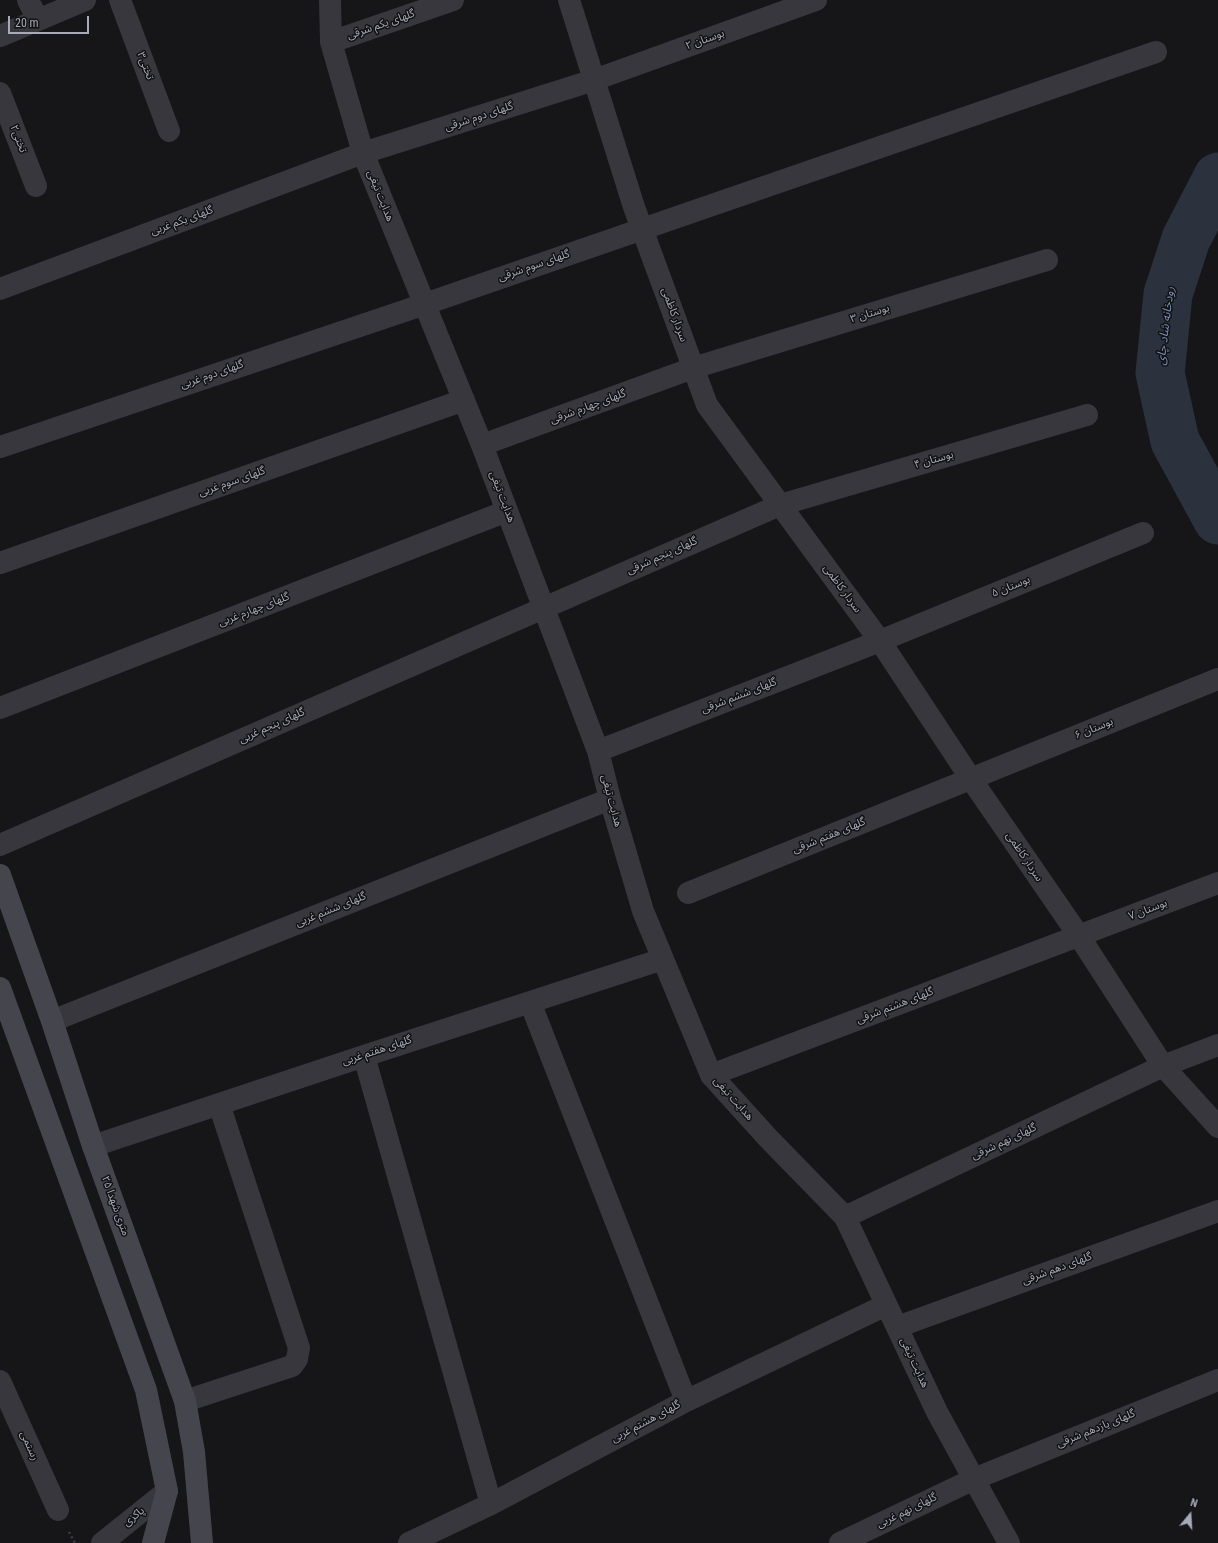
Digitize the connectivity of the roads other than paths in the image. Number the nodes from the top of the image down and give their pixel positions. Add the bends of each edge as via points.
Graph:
1 (28, 0) edge
2 (85, 0) edge
3 (120, 0) edge
4 (330, 0) edge
5 (453, 0) edge
6 (569, 0) edge
7 (816, 0) edge
8 (38, 20) junction
9 (0, 36) edge
10 (331, 42) junction
11 (1156, 52) dead end
12 (594, 80) junction
13 (0, 93) edge
14 (169, 131) dead end
15 (363, 153) junction
16 (36, 186) dead end
17 (642, 229) junction
18 (1047, 260) dead end
19 (0, 289) edge
20 (425, 304) junction
21 (693, 368) junction
22 (464, 400) junction
23 (1087, 415) dead end
24 (482, 445) junction
25 (0, 447) edge
26 (780, 505) junction
27 (507, 511) junction
28 (1143, 533) dead end
29 (0, 564) edge
30 (543, 608) junction
31 (880, 641) junction
32 (1218, 678) edge
33 (0, 708) edge
34 (598, 750) junction
35 (971, 779) junction
36 (610, 799) junction
37 (0, 845) edge
38 (0, 875) edge
39 (1218, 883) edge
40 (688, 893) dead end
41 (1078, 936) junction
42 (663, 958) junction
43 (0, 988) edge
44 (530, 1002) junction
45 (52, 1021) junction
46 (1218, 1045) edge
47 (364, 1056) junction
48 (1163, 1066) junction
49 (711, 1075) junction
50 (219, 1104) junction
51 (1218, 1126) edge
52 (93, 1146) junction
53 (1218, 1211) edge
54 (845, 1217) junction
55 (886, 1305) junction
56 (897, 1327) junction
57 (1218, 1380) edge
58 (0, 1381) edge
59 (185, 1401) junction
60 (686, 1401) junction
61 (974, 1479) junction
62 (167, 1491) junction
63 (491, 1504) junction
64 (58, 1510) dead end
65 (102, 1543) edge
66 (153, 1543) edge
67 (202, 1543) edge
68 (409, 1543) edge
69 (840, 1543) edge
70 (1009, 1543) edge

1 - 8 street
2 - 8 street
3 - 14 street, تختی۳
4 - 10 street, هدایت تیغی
5 - 10 street, گلهای یکم شرقی
6 - 12 street, سردار کاظمی
7 - 12 street, بوستان ۲
8 - 9 street
10 - 15 street, هدایت تیغی
11 - 17 street, گلهای سوم شرقی
12 - 15 street, گلهای دوم شرقی
12 - 17 street, سردار کاظمی
13 - 16 street, تختی۲
15 - 19 street, گلهای یکم غربی
15 - 20 street, هدایت تیغی
17 - 20 street, گلهای سوم شرقی
17 - 21 street, سردار کاظمی
18 - 21 street, بوستان ۳
20 - 22 street, هدایت تیغی
20 - 25 street, گلهای دوم غربی
21 - 24 street, گلهای چهارم شرقی
21 - 26 street, سردار کاظمی via 707,405
22 - 24 street, هدایت تیغی
22 - 29 street, گلهای سوم غربی
23 - 26 street, بوستان ۴
24 - 27 street, هدایت تیغی
26 - 30 street, گلهای پنجم شرقی
26 - 31 street, سردار کاظمی
27 - 30 street, هدایت تیغی
27 - 33 street, گلهای چهارم غربی
28 - 31 street, بوستان ۵
30 - 34 street, هدایت تیغی
30 - 37 street, گلهای پنجم غربی
31 - 34 street, گلهای ششم شرقی
31 - 35 street, سردار کاظمی
32 - 35 street, بوستان ۶
34 - 36 street, هدایت تیغی
35 - 40 street, گلهای هفتم شرقی
35 - 41 street, سردار کاظمی
36 - 42 street, هدایت تیغی via 643,911
36 - 45 street, گلهای ششم غربی
38 - 45 main road, ۲۵ متری شهدا
39 - 41 street, بوستان ۷
41 - 48 street, سردار کاظمی
41 - 49 street, گلهای هشتم شرقی
42 - 44 street, گلهای هفتم غربی
42 - 49 street, هدایت تیغی
43 - 62 main road via 146,1390
44 - 47 street, گلهای هفتم غربی
44 - 60 street
45 - 52 main road, ۲۵ متری شهدا
46 - 48 street, گلهای نهم شرقی
47 - 50 street, گلهای هفتم غربی
47 - 63 street
48 - 51 street, سردار کاظمی
48 - 54 street, گلهای نهم شرقی
49 - 54 street, هدایت تیغی
50 - 52 street, گلهای هفتم غربی
50 - 59 street via 299,1348 297,1359 292,1366
52 - 59 main road, ۲۵ متری شهدا
53 - 56 street, گلهای دهم شرقی
54 - 55 street, هدایت تیغی
55 - 56 street, هدایت تیغی
55 - 60 street, گلهای هشتم غربی
56 - 61 street, هدایت تیغی via 937,1412
57 - 61 street, گلهای یازدهم شرقی
58 - 64 street, رستمی
59 - 67 main road, ۲۵ متری شهدا via 194,1452
60 - 63 street, گلهای هشتم غربی
61 - 69 street, گلهای نهم غربی
61 - 70 street, هدایت تیغی
62 - 65 street, پاکزی
62 - 66 main road
63 - 68 street, گلهای هشتم غربی

